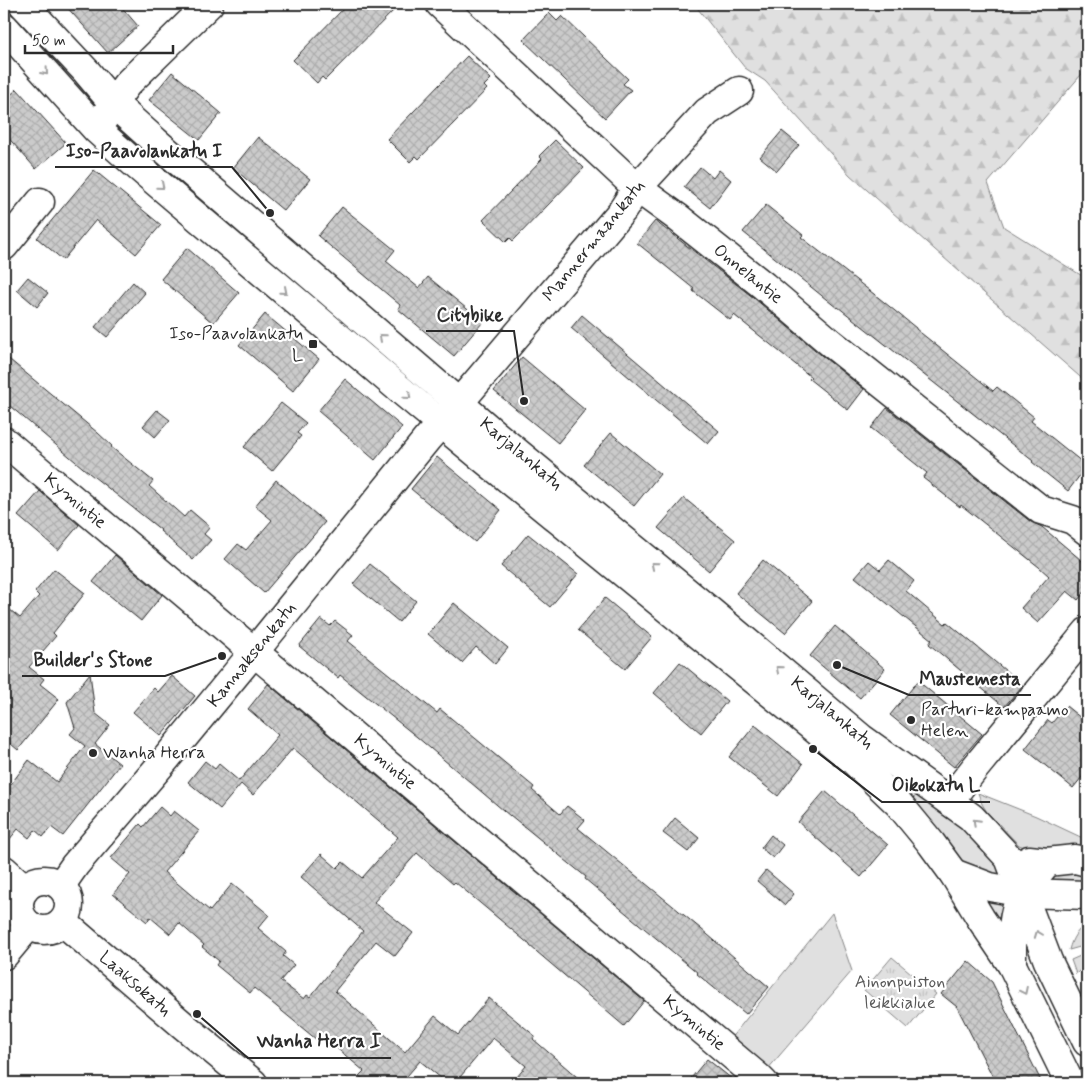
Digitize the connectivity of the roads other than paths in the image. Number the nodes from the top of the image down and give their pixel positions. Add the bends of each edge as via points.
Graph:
1 (23, 4) edge
2 (208, 4) edge
3 (440, 4) edge
4 (4, 27) edge
5 (739, 91) dead end
6 (113, 103) junction
7 (97, 130) junction
8 (637, 188) junction
9 (40, 202) dead end
10 (4, 246) edge
11 (459, 403) junction
12 (441, 424) junction
13 (4, 442) edge
14 (1080, 526) edge
15 (1087, 632) edge
16 (254, 652) junction
17 (949, 801) junction
18 (1009, 858) junction
19 (1047, 862) junction
20 (1087, 862) edge
21 (4, 870) edge
22 (953, 873) junction
23 (60, 885) junction
24 (24, 889) junction
25 (1023, 893) junction
26 (1087, 895) edge
27 (63, 922) junction
28 (29, 925) junction
29 (4, 955) edge
30 (1012, 965) junction
31 (1087, 1042) edge
32 (254, 1083) edge
33 (764, 1083) edge
34 (1070, 1083) edge

1 - 6 street, Karjalankatu
2 - 6 street via 127,84
3 - 8 street, Onnelantie
4 -> 7 street, Karjalankatu
5 - 8 street, Mannermaankatu via 706,112
6 - 7 street
11 -> 6 street, Karjalankatu
7 -> 12 street, Karjalankatu
8 - 11 street, Mannermaankatu via 622,211
8 - 14 street, Onnelantie via 678,217 1041,510
9 - 10 street
11 - 12 street, Mannermaankatu
17 -> 11 street, Karjalankatu via 871,746
12 - 16 street, Kannaksenkatu
12 - 22 street, Karjalankatu via 854,761 898,803
13 - 16 street, Kymintie
15 - 17 street
16 - 23 street, Kannaksenkatu
16 - 33 street, Kymintie
18 -> 17 street, Karjalankatu via 971,817
18 - 19 street
18 - 25 street, Karjalankatu
19 - 20 street via 1075,859
19 - 25 street
21 - 24 street
22 - 25 street via 990,887
22 - 30 street, Karjalankatu
23 - 24 street via 48,879 35,881
23 - 27 street via 68,896 70,910
24 - 28 street via 19,901 21,914
25 - 26 street
25 - 30 street via 1012,932
31 -> 25 street, Karjalankatu via 1048,961
27 - 28 street via 53,929 41,930
27 - 32 street, Laaksokatu
28 - 29 street
30 -> 34 street, Karjalankatu

